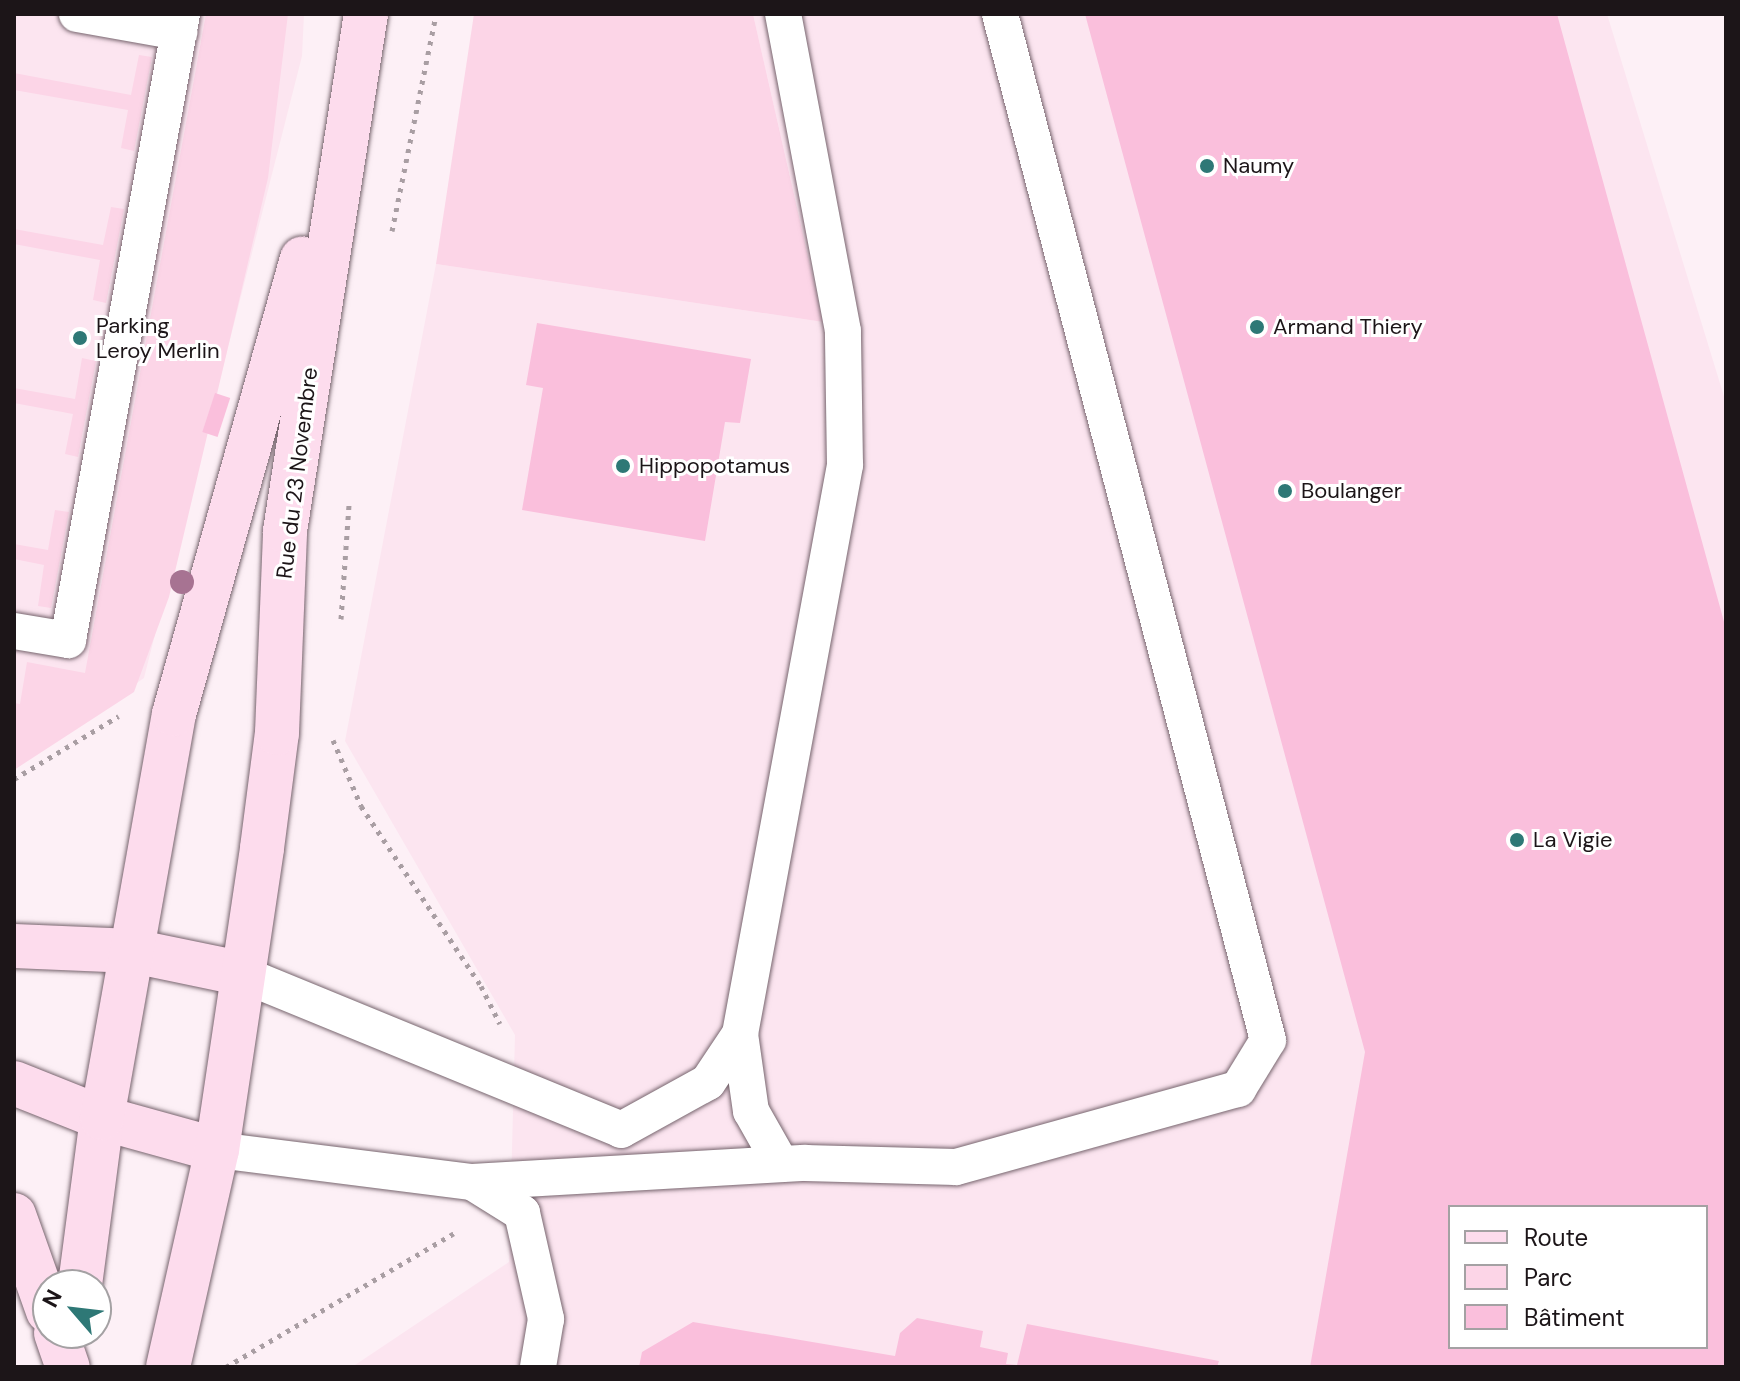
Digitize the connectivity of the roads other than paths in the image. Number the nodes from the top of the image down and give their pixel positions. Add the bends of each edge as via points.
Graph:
1 (77, 14) edge
2 (366, 14) edge
3 (783, 14) edge
4 (1000, 14) edge
5 (181, 23) edge
6 (349, 99) junction
7 (14, 631) edge
8 (14, 946) edge
9 (133, 951) junction
10 (239, 973) junction
11 (740, 1034) junction
12 (14, 1083) edge
13 (102, 1118) junction
14 (217, 1150) junction
15 (781, 1164) junction
16 (472, 1182) junction
17 (14, 1215) edge
18 (33, 1269) edge
19 (82, 1269) edge
20 (168, 1367) edge
21 (538, 1367) edge

1 - 5 lane
2 - 6 main road, Rue du 23 Novembre
3 - 11 lane via 843,331 845,465
4 - 15 lane via 1268,1040 1238,1089 956,1167
5 - 7 lane via 68,640
6 - 9 main road, Rue du 23 Novembre via 180,689
6 - 10 main road, Rue du 23 Novembre via 285,531 277,733
8 - 9 main road
9 - 10 main road
9 - 13 main road, Rue du 23 Novembre
10 - 11 lane via 621,1130 708,1082
10 - 14 main road, Rue du 23 Novembre
11 - 15 lane via 751,1111
12 - 13 main road
13 - 14 main road
13 - 19 main road, Rue du 23 Novembre
14 - 16 lane
14 - 20 main road, Rue du 23 Novembre
15 - 16 lane
16 - 21 lane via 522,1213 546,1319
17 - 18 main road

